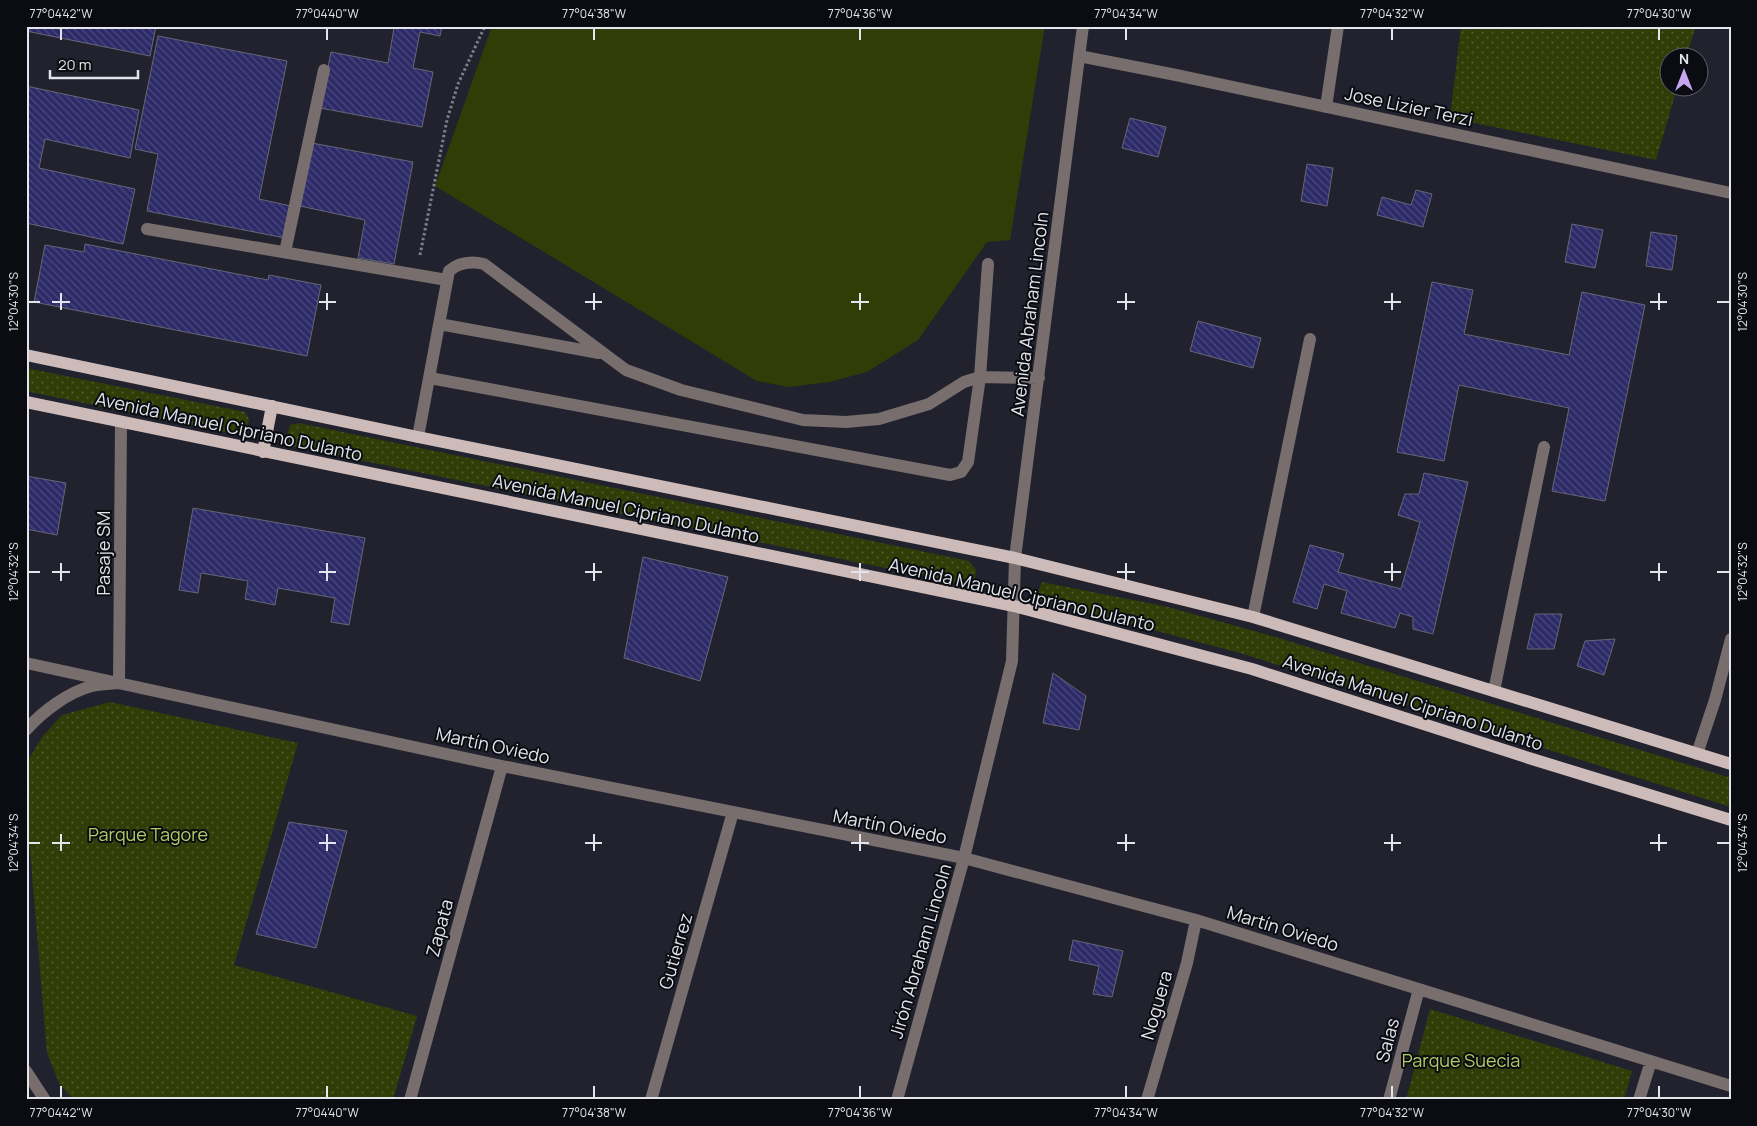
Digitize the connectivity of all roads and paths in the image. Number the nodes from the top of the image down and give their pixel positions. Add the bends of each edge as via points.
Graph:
1 (485, 26) edge
2 (1082, 26) edge
3 (1338, 26) edge
4 (1079, 56) junction
5 (324, 70) dead end
6 (1326, 107) junction
7 (1731, 193) edge
8 (147, 229) dead end
9 (285, 252) junction
10 (988, 264) dead end
11 (416, 275) junction
12 (447, 280) junction
13 (439, 324) junction
14 (1310, 339) dead end
15 (601, 353) junction
16 (26, 355) edge
17 (980, 377) junction
18 (430, 378) junction
19 (1039, 378) junction
20 (26, 402) edge
21 (272, 406) junction
22 (121, 422) junction
23 (418, 438) junction
24 (1544, 447) dead end
25 (263, 452) junction
26 (1016, 558) junction
27 (1014, 606) junction
28 (1253, 617) junction
29 (1731, 639) edge
30 (26, 663) edge
31 (119, 683) junction
32 (1494, 691) junction
33 (26, 730) edge
34 (1697, 754) junction
35 (1731, 764) edge
36 (502, 766) junction
37 (733, 812) junction
38 (1731, 820) edge
39 (964, 858) junction
40 (1196, 920) junction
41 (1419, 989) junction
42 (1651, 1061) junction
43 (26, 1071) edge
44 (1731, 1086) edge
45 (45, 1100) edge
46 (410, 1100) edge
47 (651, 1100) edge
48 (897, 1100) edge
49 (1147, 1100) edge
50 (1389, 1100) edge
51 (1639, 1100) edge

1 - 11 path via 458,84 447,120
2 - 4 street, Avenida Abraham Lincoln
3 - 6 street
4 - 6 street, Jose Lizier Terzi
4 - 19 street, Avenida Abraham Lincoln
5 - 9 street
6 - 7 street, Jose Lizier Terzi
8 - 9 street
9 - 11 street
10 - 17 street
11 - 12 street
12 - 13 street
12 - 15 street via 449,272 463,263 484,264
13 - 15 street
13 - 18 street
14 - 28 street
15 - 17 street via 626,370 681,390 803,420 879,420 929,404 957,385
16 - 21 main road, Avenida Manuel Cipriano Dulanto
17 - 18 street via 968,462 961,472 950,476
17 - 19 street
18 - 23 street
19 - 26 street, Avenida Abraham Lincoln
20 - 22 main road, Avenida Manuel Cipriano Dulanto
21 - 23 main road, Avenida Manuel Cipriano Dulanto
21 - 25 main road
22 - 25 main road, Avenida Manuel Cipriano Dulanto
22 - 31 street, Pasaje SM
23 - 26 main road, Avenida Manuel Cipriano Dulanto
24 - 32 street
25 - 27 main road, Avenida Manuel Cipriano Dulanto
26 - 27 street, Avenida Abraham Lincoln
26 - 28 main road, Avenida Manuel Cipriano Dulanto
27 - 38 main road, Avenida Manuel Cipriano Dulanto via 1252,669
27 - 39 street, Jirón Abraham Lincoln via 1012,661
28 - 32 main road, Avenida Manuel Cipriano Dulanto
29 - 34 street
30 - 31 street, Martín Oviedo
31 - 33 street via 92,686 73,694
31 - 36 street, Martín Oviedo
32 - 34 main road, Avenida Manuel Cipriano Dulanto
34 - 35 main road, Avenida Manuel Cipriano Dulanto
36 - 37 street, Martín Oviedo
36 - 46 street, Zapata
37 - 39 street, Martín Oviedo
37 - 47 street, Gutierrez
39 - 40 street, Martín Oviedo
39 - 48 street, Jirón Abraham Lincoln
40 - 41 street, Martín Oviedo
40 - 49 street, Noguera
41 - 42 street, Martín Oviedo
41 - 50 street, Salas
42 - 44 street, Martín Oviedo
42 - 51 street
43 - 45 street

